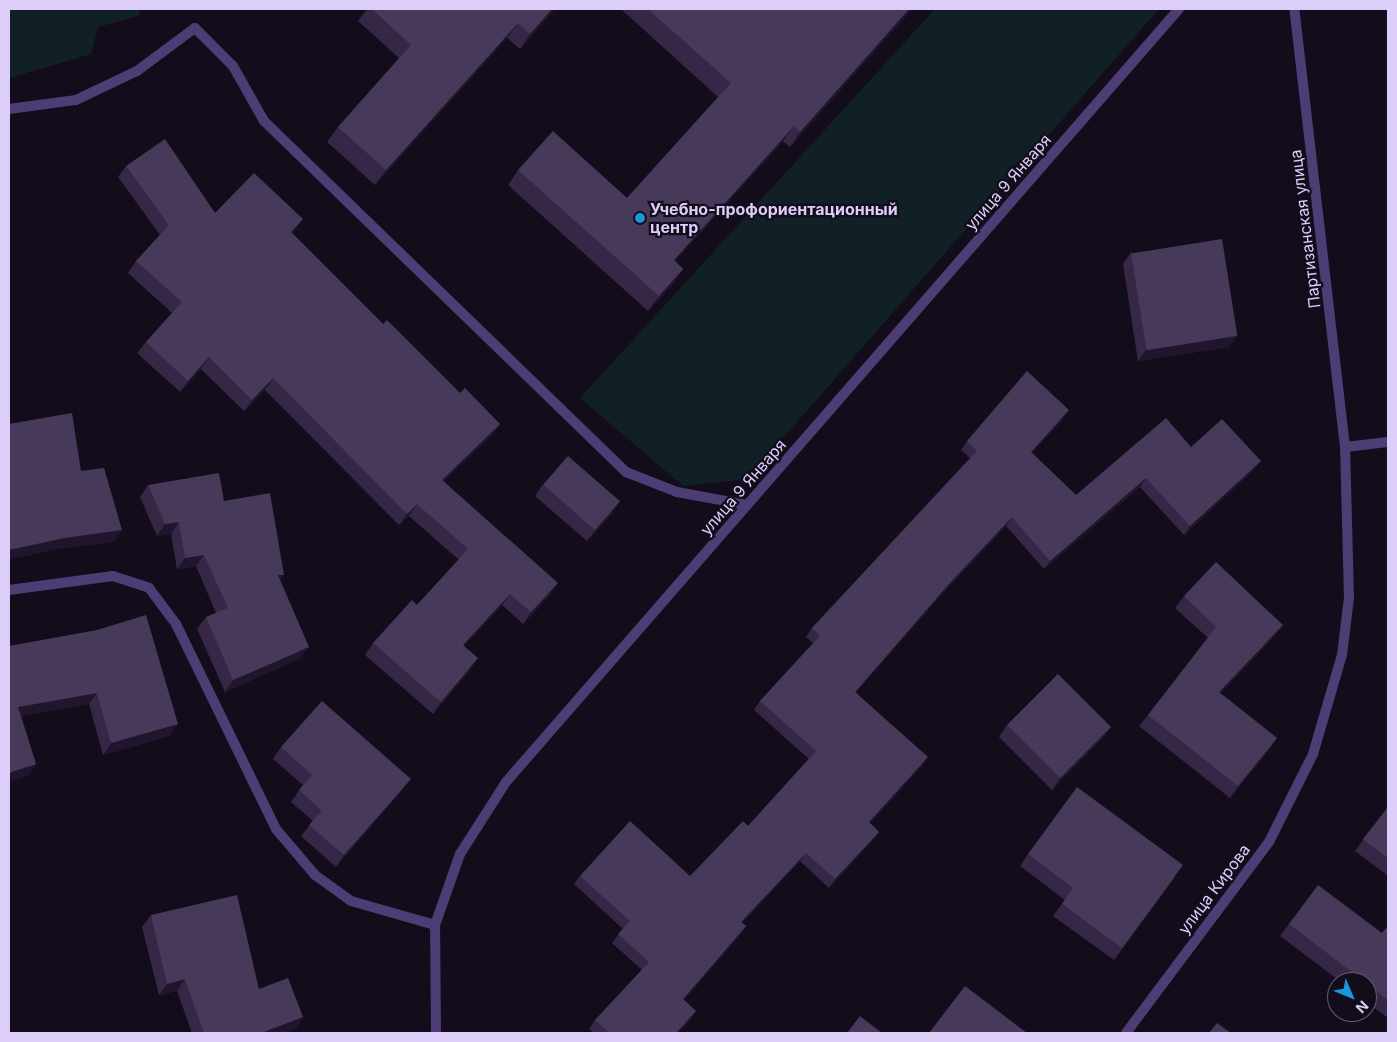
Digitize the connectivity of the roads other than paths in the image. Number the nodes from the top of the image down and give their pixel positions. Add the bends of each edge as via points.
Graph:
1 (1178, 9) edge
2 (1294, 9) edge
3 (9, 109) edge
4 (1388, 442) edge
5 (1345, 447) junction
6 (747, 505) junction
7 (9, 590) edge
8 (1313, 754) joint
9 (435, 925) junction
10 (436, 1033) edge
11 (1126, 1033) edge

1 - 6 street, улица 9 Января
2 - 5 street, Партизанская улица
3 - 6 street via 76,100 137,71 195,28 233,66 264,121 626,472 677,492
4 - 5 street
5 - 8 street, Партизанская улица via 1349,598 1342,655
6 - 9 street, улица 9 Января via 506,782 460,854
7 - 9 street via 113,576 149,588 176,624 276,828 315,875 351,901
8 - 11 street, улица Кирова via 1269,842
9 - 10 street, улица 9 Января

